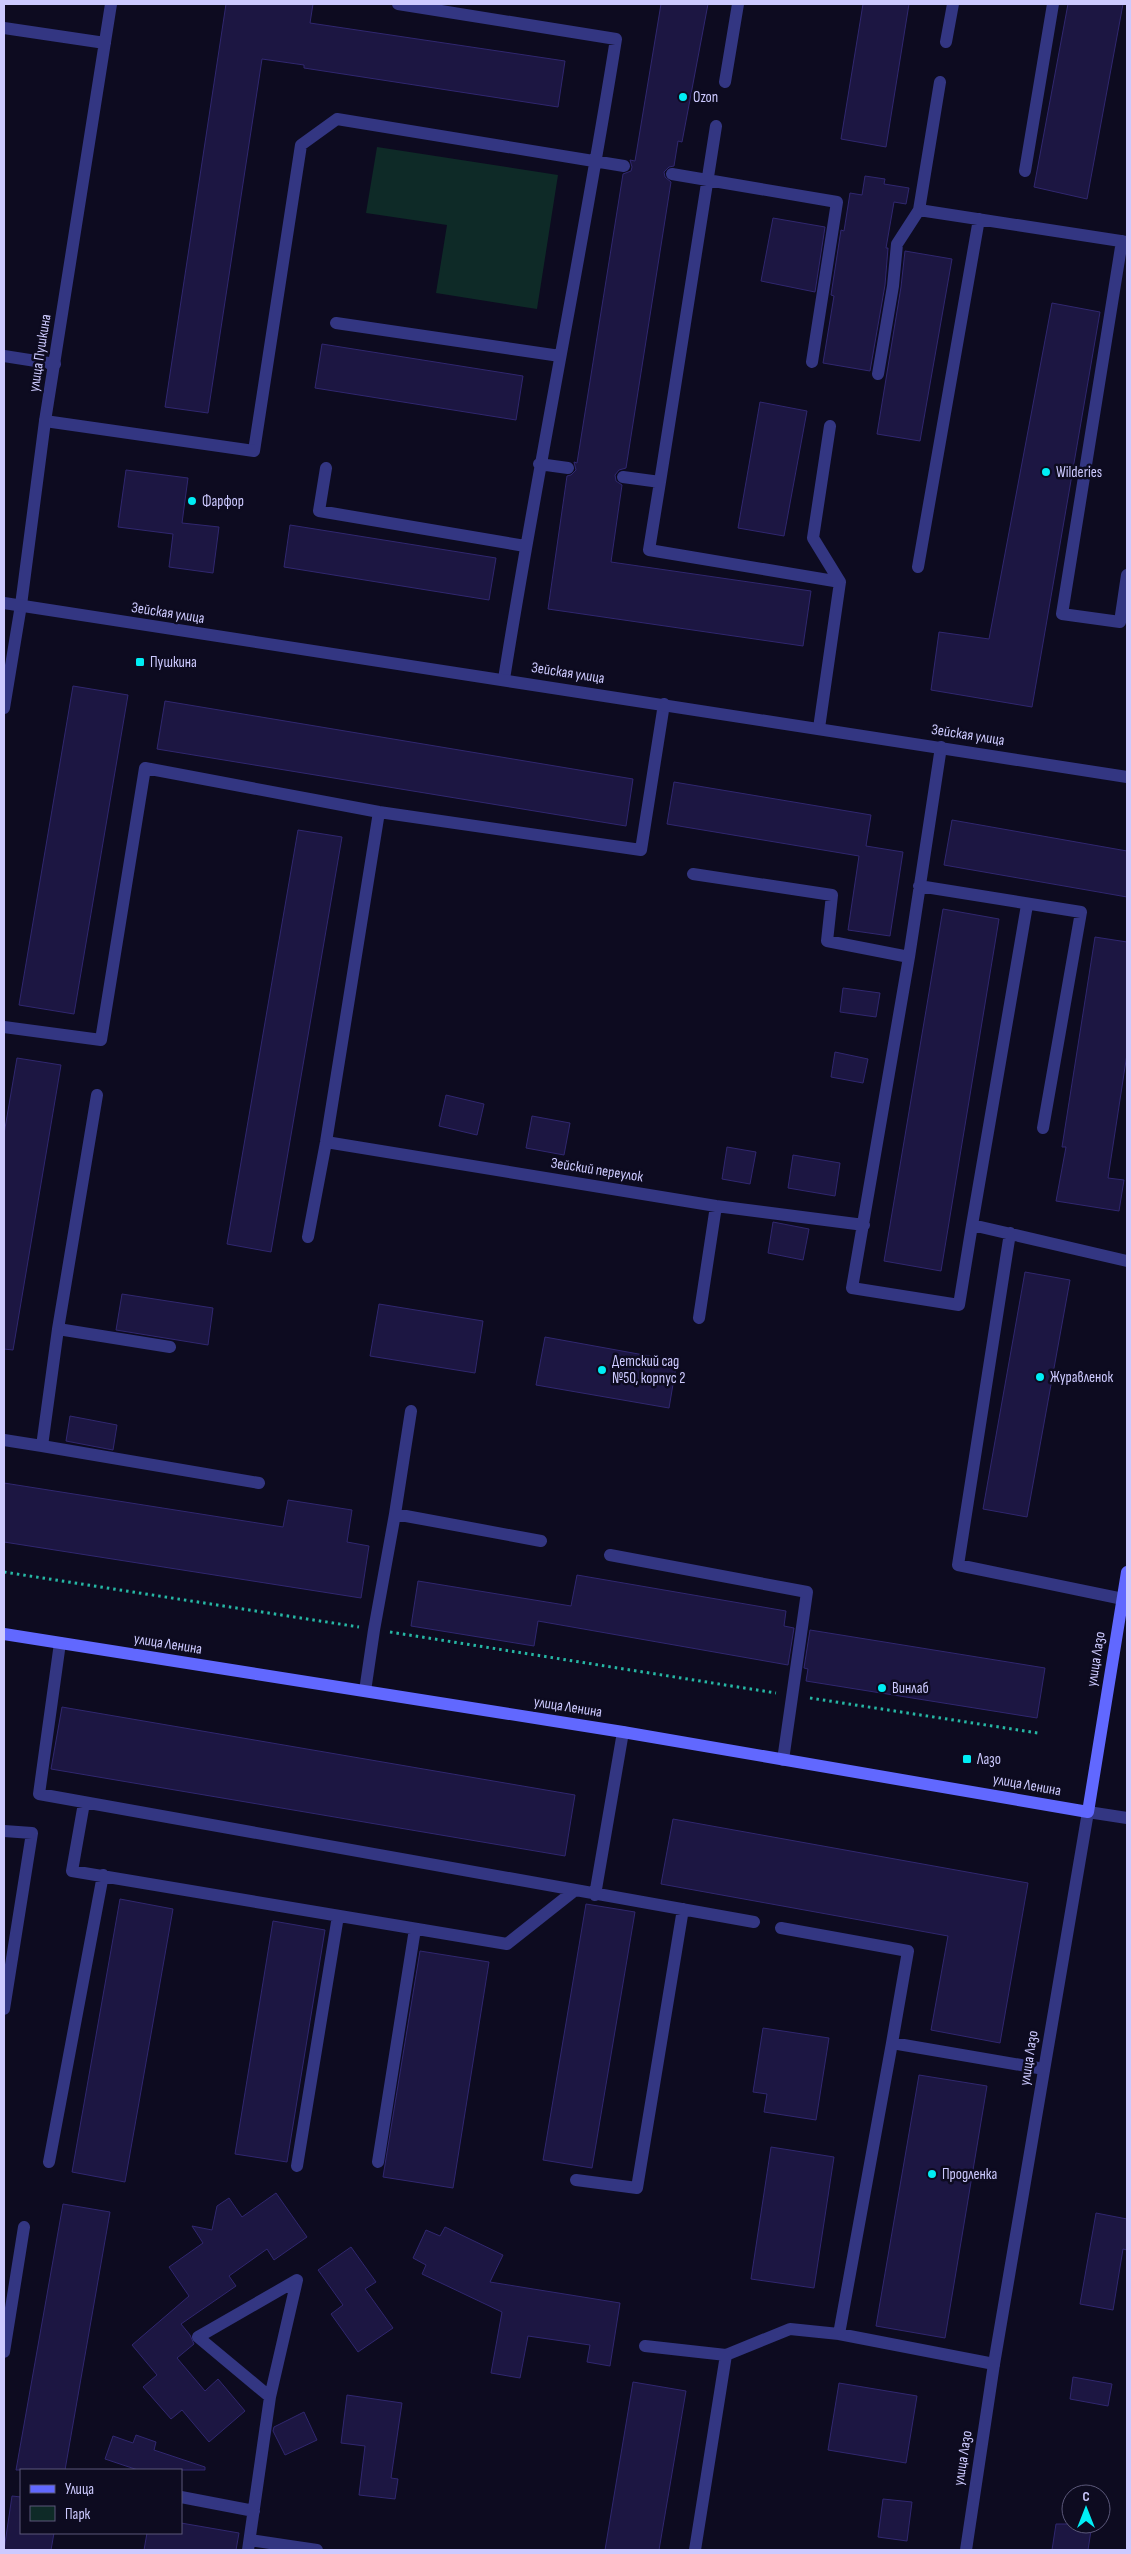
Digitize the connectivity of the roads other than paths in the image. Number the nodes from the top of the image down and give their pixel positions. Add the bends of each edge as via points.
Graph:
1 (112, 4) edge
2 (398, 4) edge
3 (738, 4) edge
4 (953, 4) edge
5 (1053, 4) edge
6 (4, 28) edge
7 (946, 42) dead end
8 (105, 43) junction
9 (725, 82) dead end
10 (940, 82) dead end
11 (716, 126) dead end
12 (596, 161) junction
13 (624, 166) dead end
14 (1025, 171) dead end
15 (672, 174) dead end
16 (708, 180) junction
17 (919, 210) junction
18 (979, 220) junction
19 (1125, 241) edge
20 (336, 323) dead end
21 (4, 356) edge
22 (560, 356) junction
23 (812, 362) dead end
24 (54, 364) junction
25 (878, 374) dead end
26 (45, 422) junction
27 (830, 426) dead end
28 (539, 464) junction
29 (326, 468) dead end
30 (568, 468) dead end
31 (624, 477) dead end
32 (660, 482) junction
33 (525, 546) junction
34 (918, 567) dead end
35 (1127, 574) edge
36 (840, 582) junction
37 (4, 603) edge
38 (21, 605) junction
39 (504, 679) junction
40 (664, 704) junction
41 (4, 708) edge
42 (819, 728) junction
43 (941, 747) junction
44 (1127, 777) edge
45 (379, 812) junction
46 (693, 874) dead end
47 (919, 886) junction
48 (1027, 905) junction
49 (909, 957) junction
50 (4, 1027) edge
51 (97, 1095) dead end
52 (1043, 1128) dead end
53 (326, 1142) junction
54 (716, 1206) junction
55 (864, 1224) junction
56 (972, 1224) junction
57 (1010, 1233) junction
58 (308, 1237) dead end
59 (1127, 1261) edge
60 (699, 1318) dead end
61 (58, 1329) junction
62 (170, 1347) dead end
63 (411, 1411) dead end
64 (4, 1440) edge
65 (42, 1446) junction
66 (259, 1483) dead end
67 (395, 1514) junction
68 (540, 1541) dead end
69 (610, 1555) dead end
70 (1127, 1572) edge
71 (1123, 1599) junction
72 (4, 1634) edge
73 (60, 1643) junction
74 (365, 1691) junction
75 (624, 1732) junction
76 (783, 1760) junction
77 (84, 1803) junction
78 (1088, 1812) junction
79 (1127, 1818) edge
80 (4, 1831) edge
81 (103, 1875) junction
82 (574, 1891) junction
83 (595, 1895) junction
84 (683, 1908) junction
85 (338, 1916) junction
86 (754, 1922) dead end
87 (781, 1928) dead end
88 (414, 1929) junction
89 (4, 2009) edge
90 (892, 2043) junction
91 (1044, 2069) junction
92 (49, 2162) dead end
93 (378, 2162) dead end
94 (297, 2166) dead end
95 (576, 2180) dead end
96 (24, 2227) dead end
97 (838, 2334) junction
98 (644, 2346) dead end
99 (4, 2352) edge
100 (726, 2355) junction
101 (994, 2364) junction
102 (270, 2397) junction
103 (182, 2497) edge
104 (254, 2511) junction
105 (249, 2545) edge
106 (317, 2550) edge
107 (695, 2550) edge
108 (966, 2550) edge

1 - 8 street, улица Пушкина
2 - 12 street via 616,39
3 - 9 street
4 - 7 street
5 - 14 street
6 - 8 street
8 - 24 street, улица Пушкина
10 - 17 street
11 - 16 street
12 - 13 street
12 - 22 street
12 - 26 street via 337,119 301,145 254,451
15 - 16 street
16 - 23 street via 837,202
16 - 32 street
17 - 18 street
17 - 25 street via 897,244
18 - 19 street
18 - 34 street
19 - 35 street via 1062,614 1120,622
20 - 22 street
21 - 24 street
22 - 28 street
24 - 26 street, улица Пушкина
26 - 38 street, улица Пушкина
27 - 36 street via 813,538
28 - 30 street
28 - 33 street
29 - 33 street via 319,511
31 - 32 street
32 - 36 street via 649,550
33 - 39 street
36 - 42 street
37 - 38 street, Зейская улица
38 - 39 street, Зейская улица via 160,629
38 - 41 street, улица Пушкина
39 - 40 street, Зейская улица
40 - 42 street, Зейская улица
40 - 45 street via 641,850
42 - 43 street, Зейская улица
43 - 44 street, Зейская улица
43 - 47 street
45 - 50 street via 145,768 101,1040
45 - 53 street
46 - 49 street via 832,895 827,941
47 - 48 street
47 - 49 street
48 - 52 street via 1081,912
48 - 56 street
49 - 55 street
51 - 61 street
53 - 54 street, Зейский переулок
53 - 58 street
54 - 55 street, Зейский переулок
54 - 60 street
55 - 56 street via 852,1288 959,1305
56 - 57 street
57 - 59 street
57 - 71 street via 958,1565
61 - 62 street
61 - 65 street
63 - 67 street
64 - 65 street
65 - 66 street
67 - 68 street
67 - 74 street
69 - 76 street via 807,1592
70 - 71 main road, улица Лазо
71 - 78 main road, улица Лазо
72 - 73 main road, улица Ленина
73 - 74 main road, улица Ленина
73 - 77 street via 39,1794
74 - 75 main road, улица Ленина
75 - 76 main road, улица Ленина
75 - 83 street
76 - 78 main road, улица Ленина
77 - 81 street via 72,1870
77 - 82 street
78 - 79 street, улица Ленина
78 - 91 street, улица Лазо
80 - 89 street via 32,1833
81 - 85 street
81 - 92 street
82 - 83 street
82 - 88 street via 507,1944
83 - 84 street
84 - 86 street
84 - 95 street via 637,2188
85 - 88 street
85 - 94 street
87 - 90 street via 908,1951
88 - 93 street
90 - 91 street
90 - 97 street
91 - 101 street, улица Лазо
96 - 99 street
97 - 100 street via 790,2329
97 - 101 street
98 - 100 street
100 - 107 street
101 - 108 street, улица Лазо
102 - 102 street via 289,2316 297,2280 198,2338
102 - 104 street
103 - 104 street
104 - 105 street
105 - 106 street

